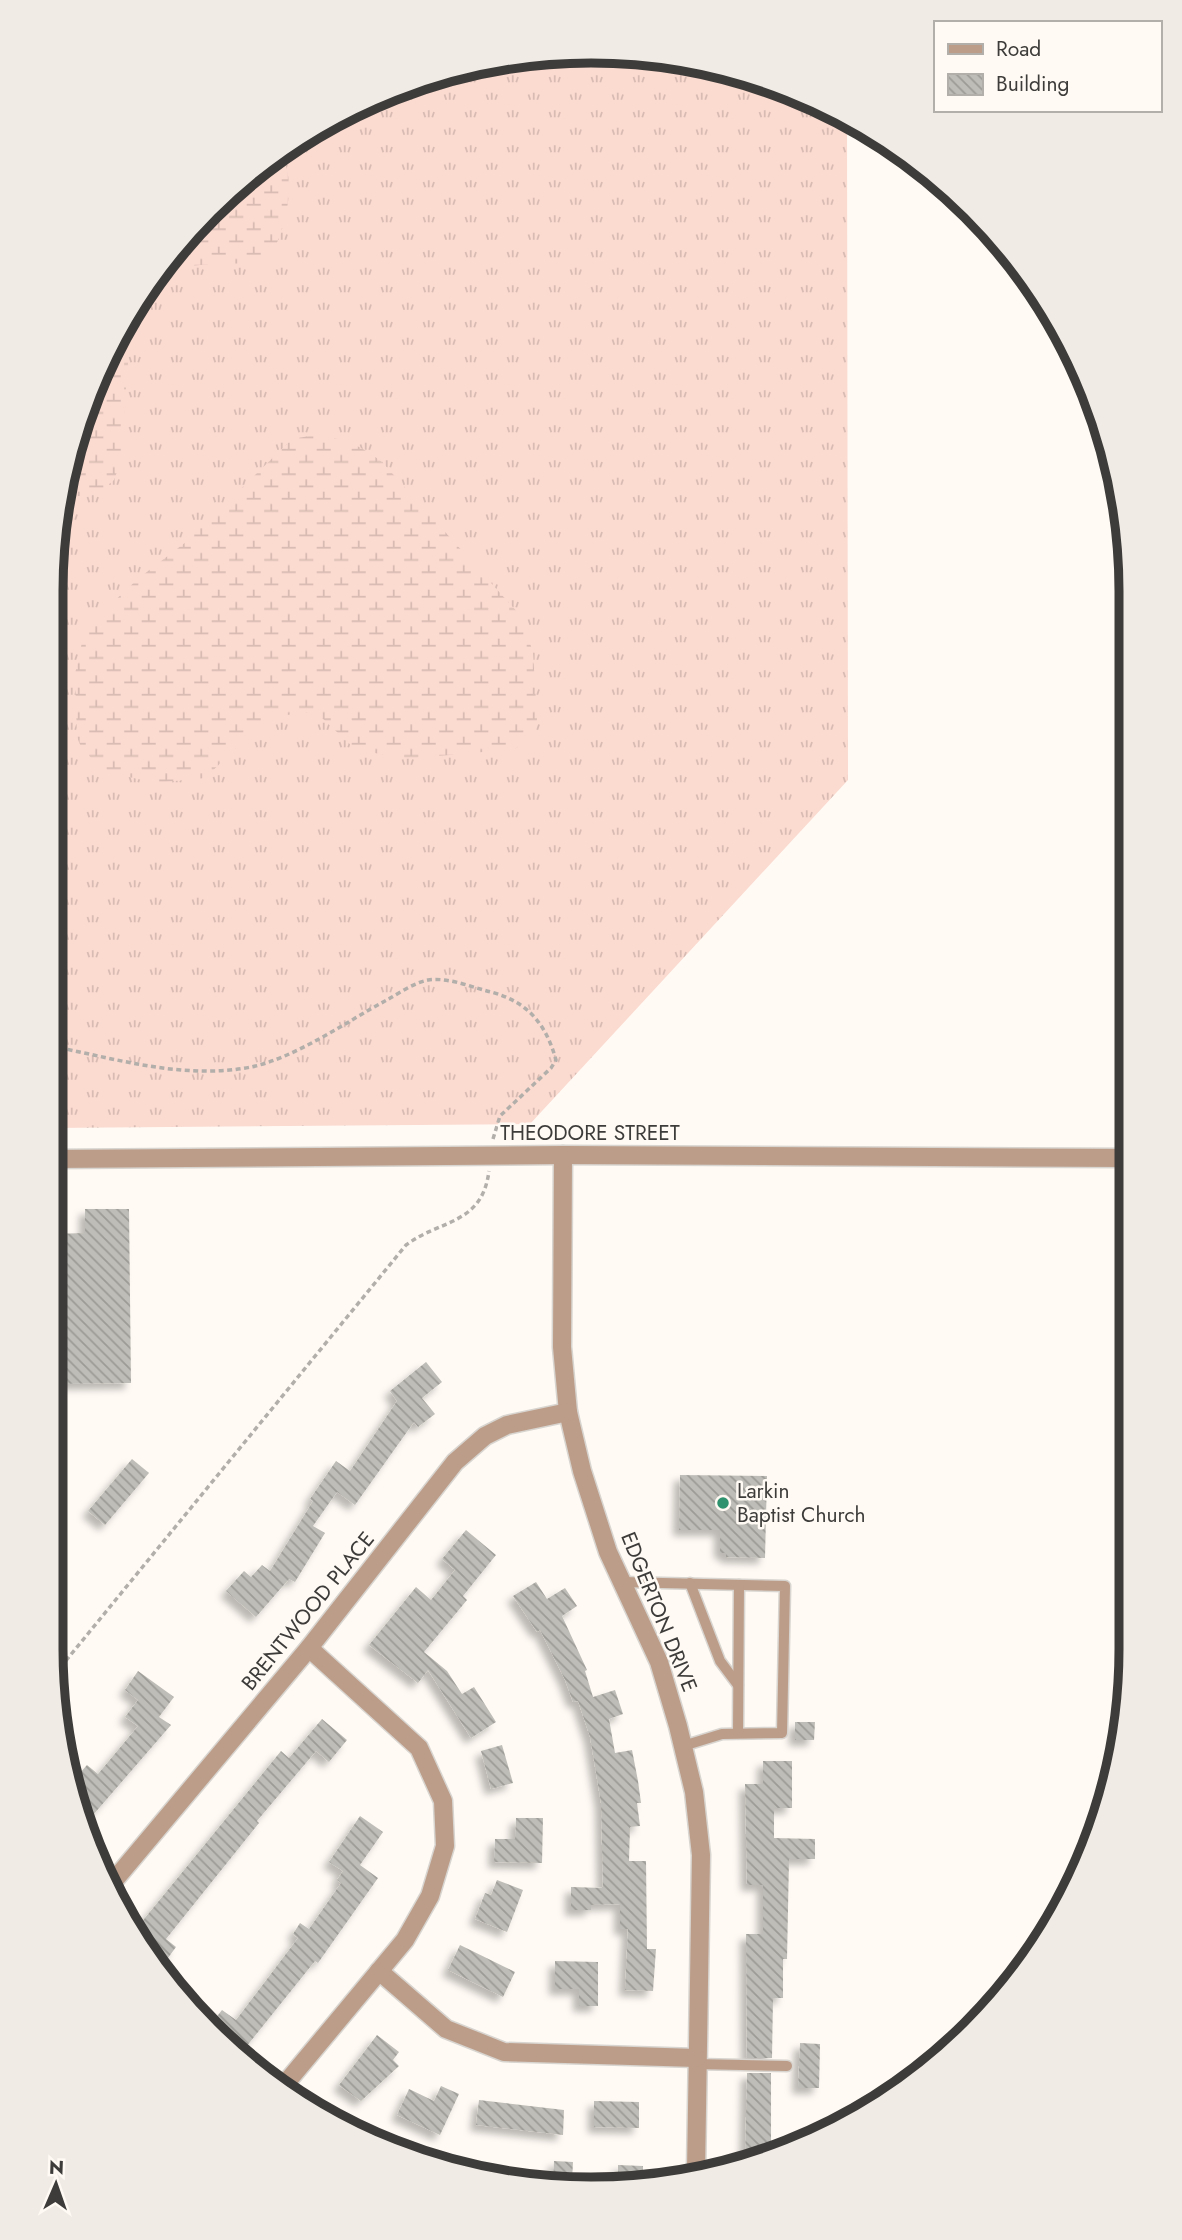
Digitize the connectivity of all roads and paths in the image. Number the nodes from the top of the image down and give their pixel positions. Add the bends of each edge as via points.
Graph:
1 (63, 1048) edge
2 (563, 1155) junction
3 (491, 1156) junction
4 (1119, 1158) edge
5 (63, 1159) edge
6 (568, 1412) junction
7 (622, 1582) junction
8 (691, 1583) junction
9 (738, 1585) junction
10 (309, 1648) junction
11 (63, 1664) edge
12 (738, 1685) junction
13 (738, 1733) junction
14 (683, 1746) junction
15 (115, 1879) edge
16 (379, 1971) junction
17 (696, 2061) junction
18 (787, 2066) dead end
19 (288, 2081) edge
20 (695, 2167) edge

1 - 3 path via 213,1073 255,1067 290,1052 419,982 438,980 507,996 527,1007 544,1026 556,1060 538,1083 500,1116
2 - 3 street, THEODORE STREET
2 - 4 street, THEODORE STREET
2 - 6 street, EDGERTON DRIVE via 562,1347
3 - 5 street, THEODORE STREET
3 - 11 path via 488,1182 475,1207 406,1245
6 - 7 street, EDGERTON DRIVE via 582,1471
6 - 10 street, BRENTWOOD PLACE via 507,1425 485,1436 455,1462
7 - 8 lane
7 - 14 street, EDGERTON DRIVE via 659,1662
8 - 9 lane
8 - 12 lane via 720,1661
9 - 12 lane
9 - 13 lane via 785,1586 782,1732
10 - 15 street, BRENTWOOD PLACE
10 - 16 street via 419,1748 443,1801 445,1846 430,1896 405,1940
12 - 13 lane
13 - 14 lane
14 - 17 street, EDGERTON DRIVE via 701,1855
16 - 17 street via 446,2029 504,2052
16 - 19 street
17 - 18 lane
17 - 20 street, EDGERTON DRIVE

